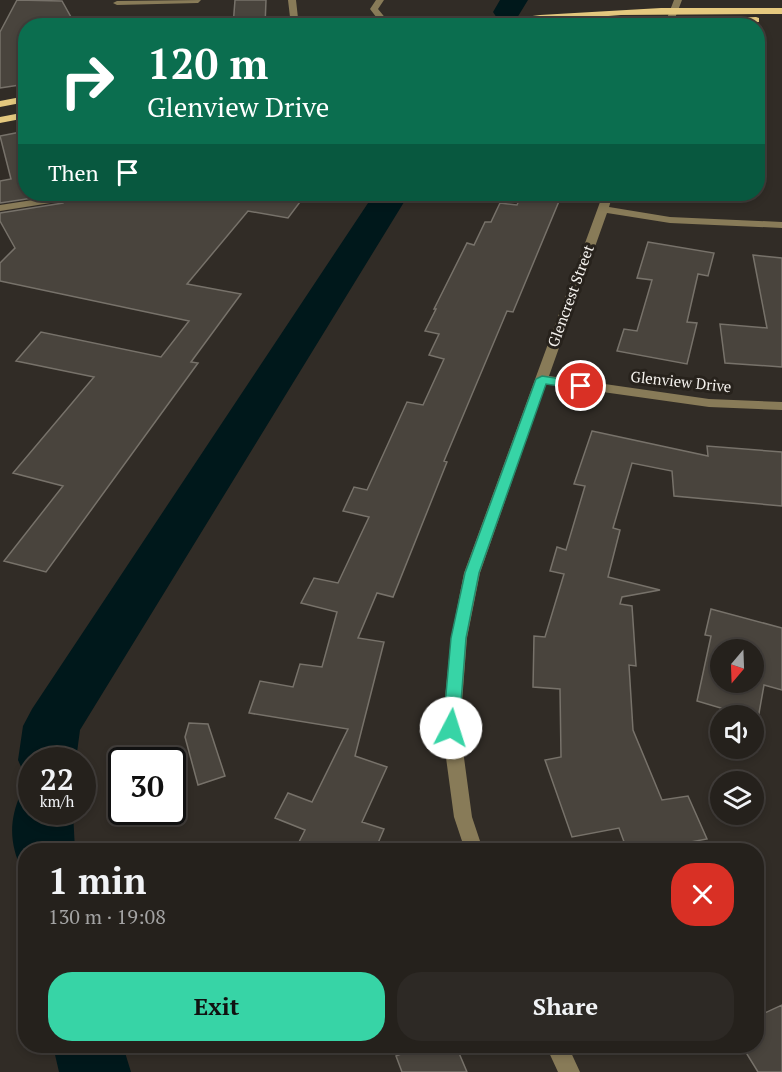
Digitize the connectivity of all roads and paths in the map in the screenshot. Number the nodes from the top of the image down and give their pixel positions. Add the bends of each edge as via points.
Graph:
1 (198, 0) edge
2 (292, 0) edge
3 (380, 0) edge
4 (678, 0) edge
5 (117, 3) dead end
6 (674, 11) junction
7 (782, 11) edge
8 (195, 18) edge
9 (294, 18) edge
10 (381, 18) edge
11 (517, 18) edge
12 (671, 18) edge
13 (765, 21) edge
14 (782, 21) edge
15 (18, 101) edge
16 (0, 104) edge
17 (18, 117) edge
18 (0, 120) edge
19 (46, 201) edge
20 (605, 201) edge
21 (0, 208) edge
22 (602, 210) junction
23 (782, 225) edge
24 (542, 379) junction
25 (782, 406) edge
26 (472, 843) edge
27 (560, 1053) edge
28 (569, 1072) edge

1 - 5 street
1 - 8 street
2 - 9 street
3 - 10 street via 374,9
4 - 6 street
6 - 7 main road
6 - 11 main road
6 - 12 street
13 - 14 main road
15 - 16 main road
17 - 18 main road
19 - 21 street
20 - 22 street, Glencrest Street
22 - 23 street via 670,220
22 - 24 street, Glencrest Street
24 - 25 street, Glenview Drive via 709,403
24 - 26 street, Glencrest Street via 472,573 459,638 451,728 463,817
27 - 28 street

